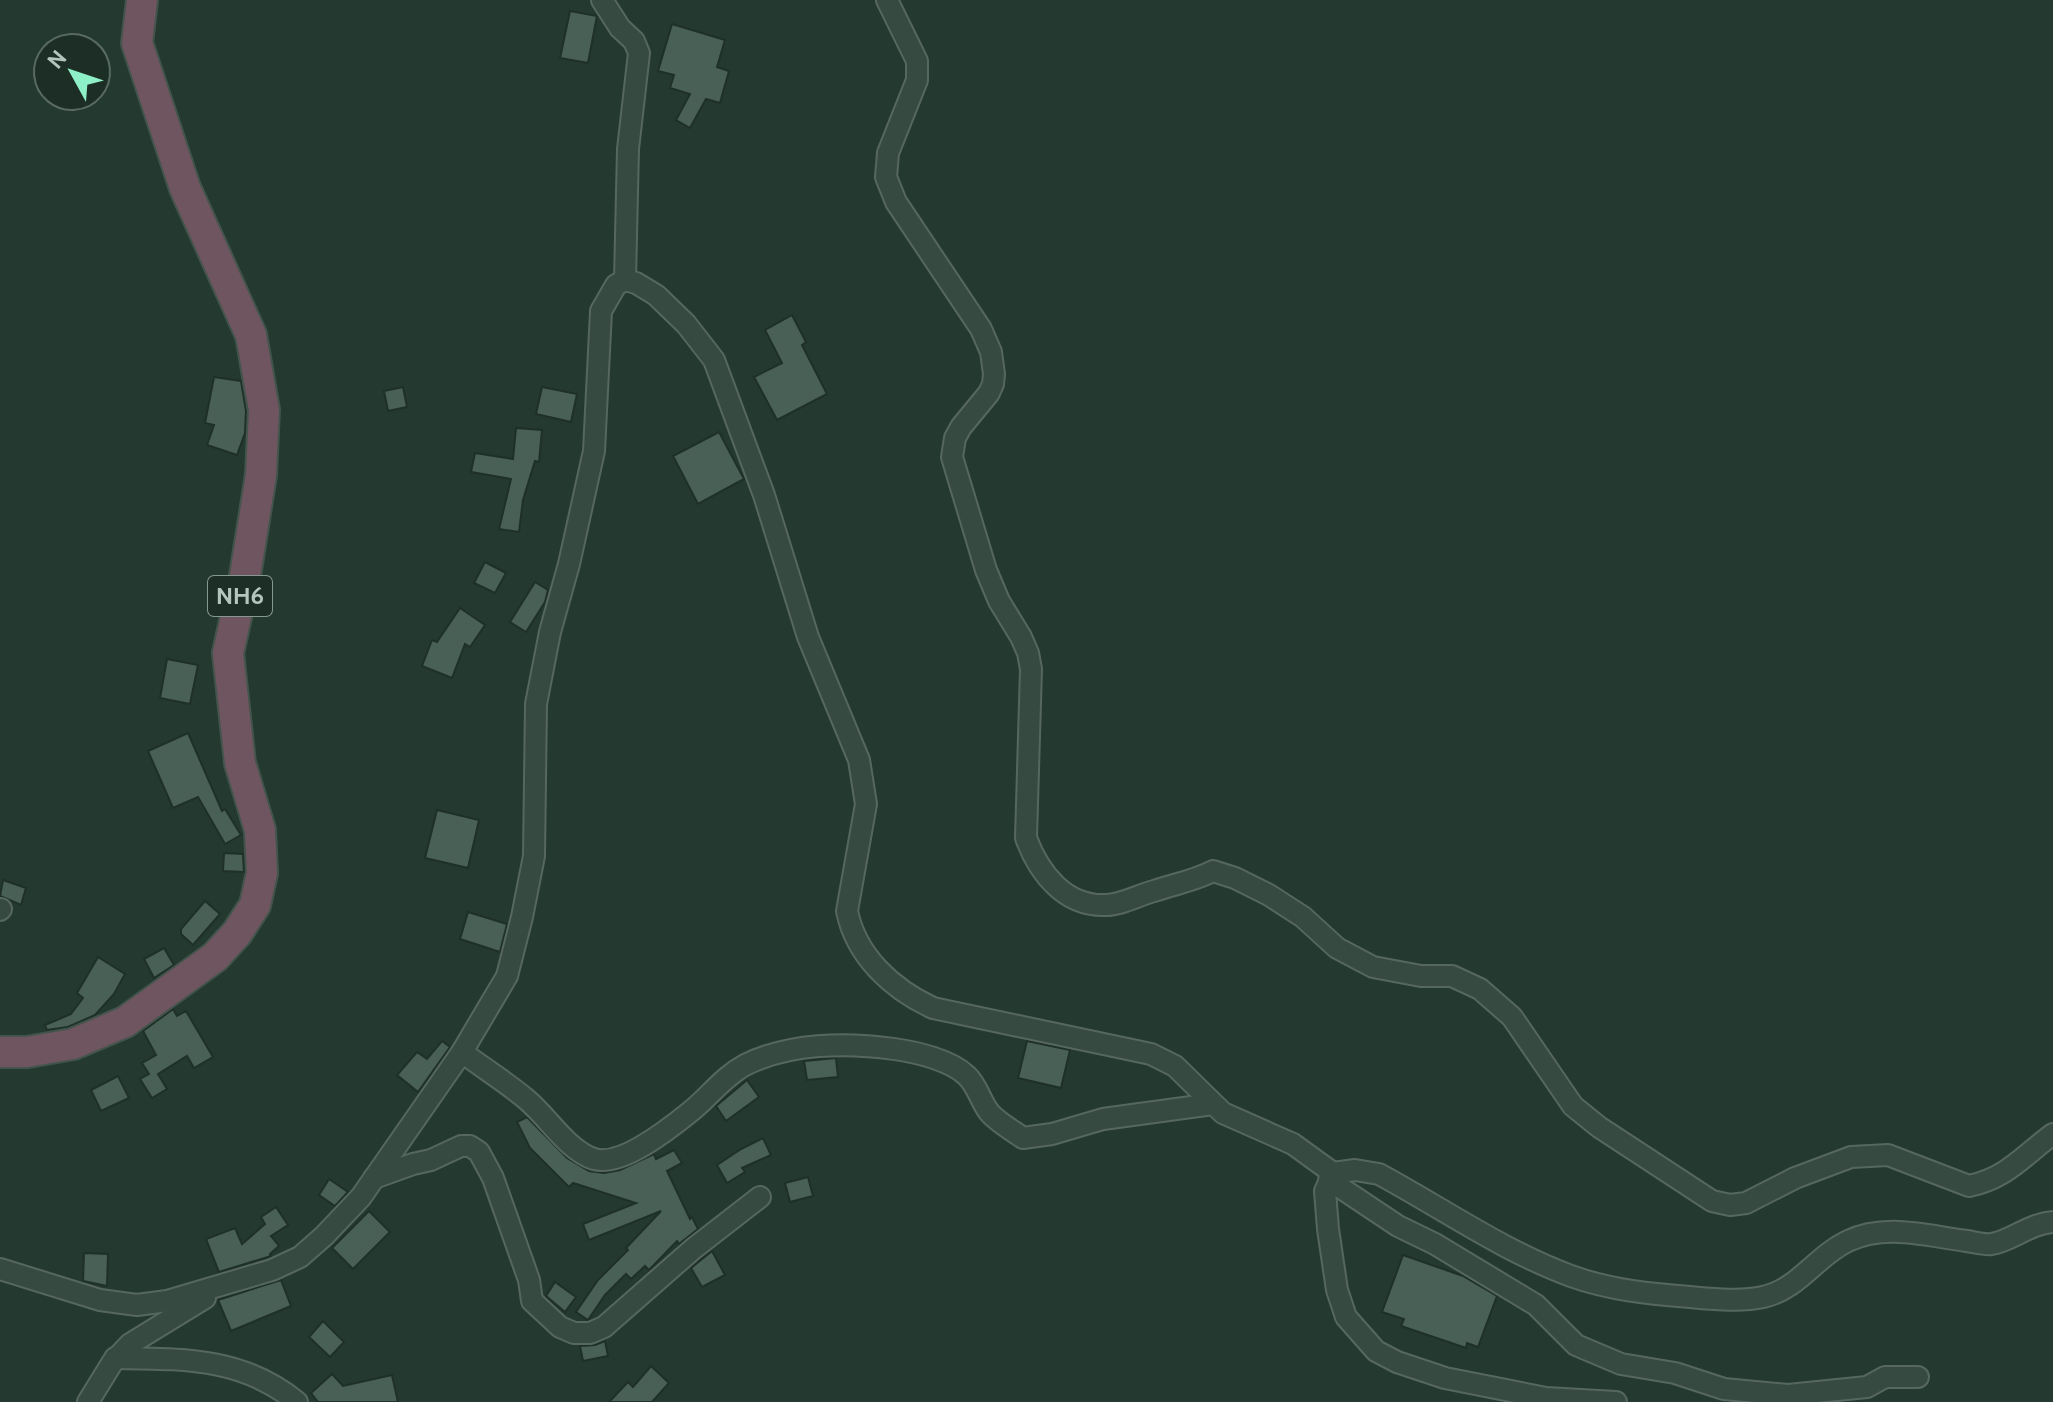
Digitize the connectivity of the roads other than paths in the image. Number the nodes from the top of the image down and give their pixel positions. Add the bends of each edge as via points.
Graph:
1 (142, 0) edge
2 (602, 0) edge
3 (887, 0) edge
4 (625, 280) junction
5 (0, 1052) edge
6 (462, 1052) junction
7 (1213, 1104) junction
8 (2053, 1134) edge
9 (1331, 1176) junction
10 (374, 1178) junction
11 (760, 1197) dead end
12 (2053, 1222) edge
13 (0, 1269) edge
14 (234, 1281) junction
15 (115, 1358) junction
16 (1918, 1377) dead end
17 (88, 1402) edge
18 (297, 1402) edge
19 (1616, 1402) edge

1 - 5 highway, NH6 via 137,43 185,188 251,335 264,410 261,475 228,653 240,763 260,830 262,873 255,905 215,957 125,1022 73,1044
2 - 4 street via 639,53 628,149
3 - 8 street via 917,61 917,80 888,153 886,177 896,202 981,329 993,363 989,393 961,427 952,457 986,570 1028,653 1026,838 1048,880 1084,903 1108,906 1213,871 1269,895 1337,948 1373,967 1468,982 1512,1017 1573,1106 1712,1201 1746,1203 1851,1157 1888,1155 1969,1186 2010,1171
4 - 6 street via 616,285 601,311 594,451 536,704 534,856 522,917 507,976
4 - 7 street via 656,295 714,360 764,495 817,664 859,760 866,804 847,911 864,952 893,983 933,1008 1151,1054 1175,1066
6 - 7 street via 528,1100 573,1145 602,1160 635,1149 691,1112 747,1064 824,1046 877,1046 926,1054 967,1075 990,1114 1023,1138 1103,1119
6 - 10 street
7 - 9 street via 1293,1144
9 - 12 street via 1355,1170 1379,1174 1529,1258 1574,1277 1636,1293 1713,1299 1761,1298 1782,1290 1826,1255 1864,1236 1906,1230 1991,1244 2038,1223
9 - 16 street via 1398,1226 1536,1305 1576,1345 1621,1364 1724,1389 1788,1395 1867,1387 1885,1377
9 - 19 street via 1325,1191 1337,1290 1346,1317 1376,1351 1445,1378 1546,1398
10 - 11 street via 461,1146 479,1152 498,1191 532,1301 574,1333 604,1327
10 - 14 street via 334,1227 300,1257
13 - 14 street via 100,1300 137,1305
14 - 15 street via 137,1338
15 - 17 street
15 - 18 street via 223,1364 271,1383

